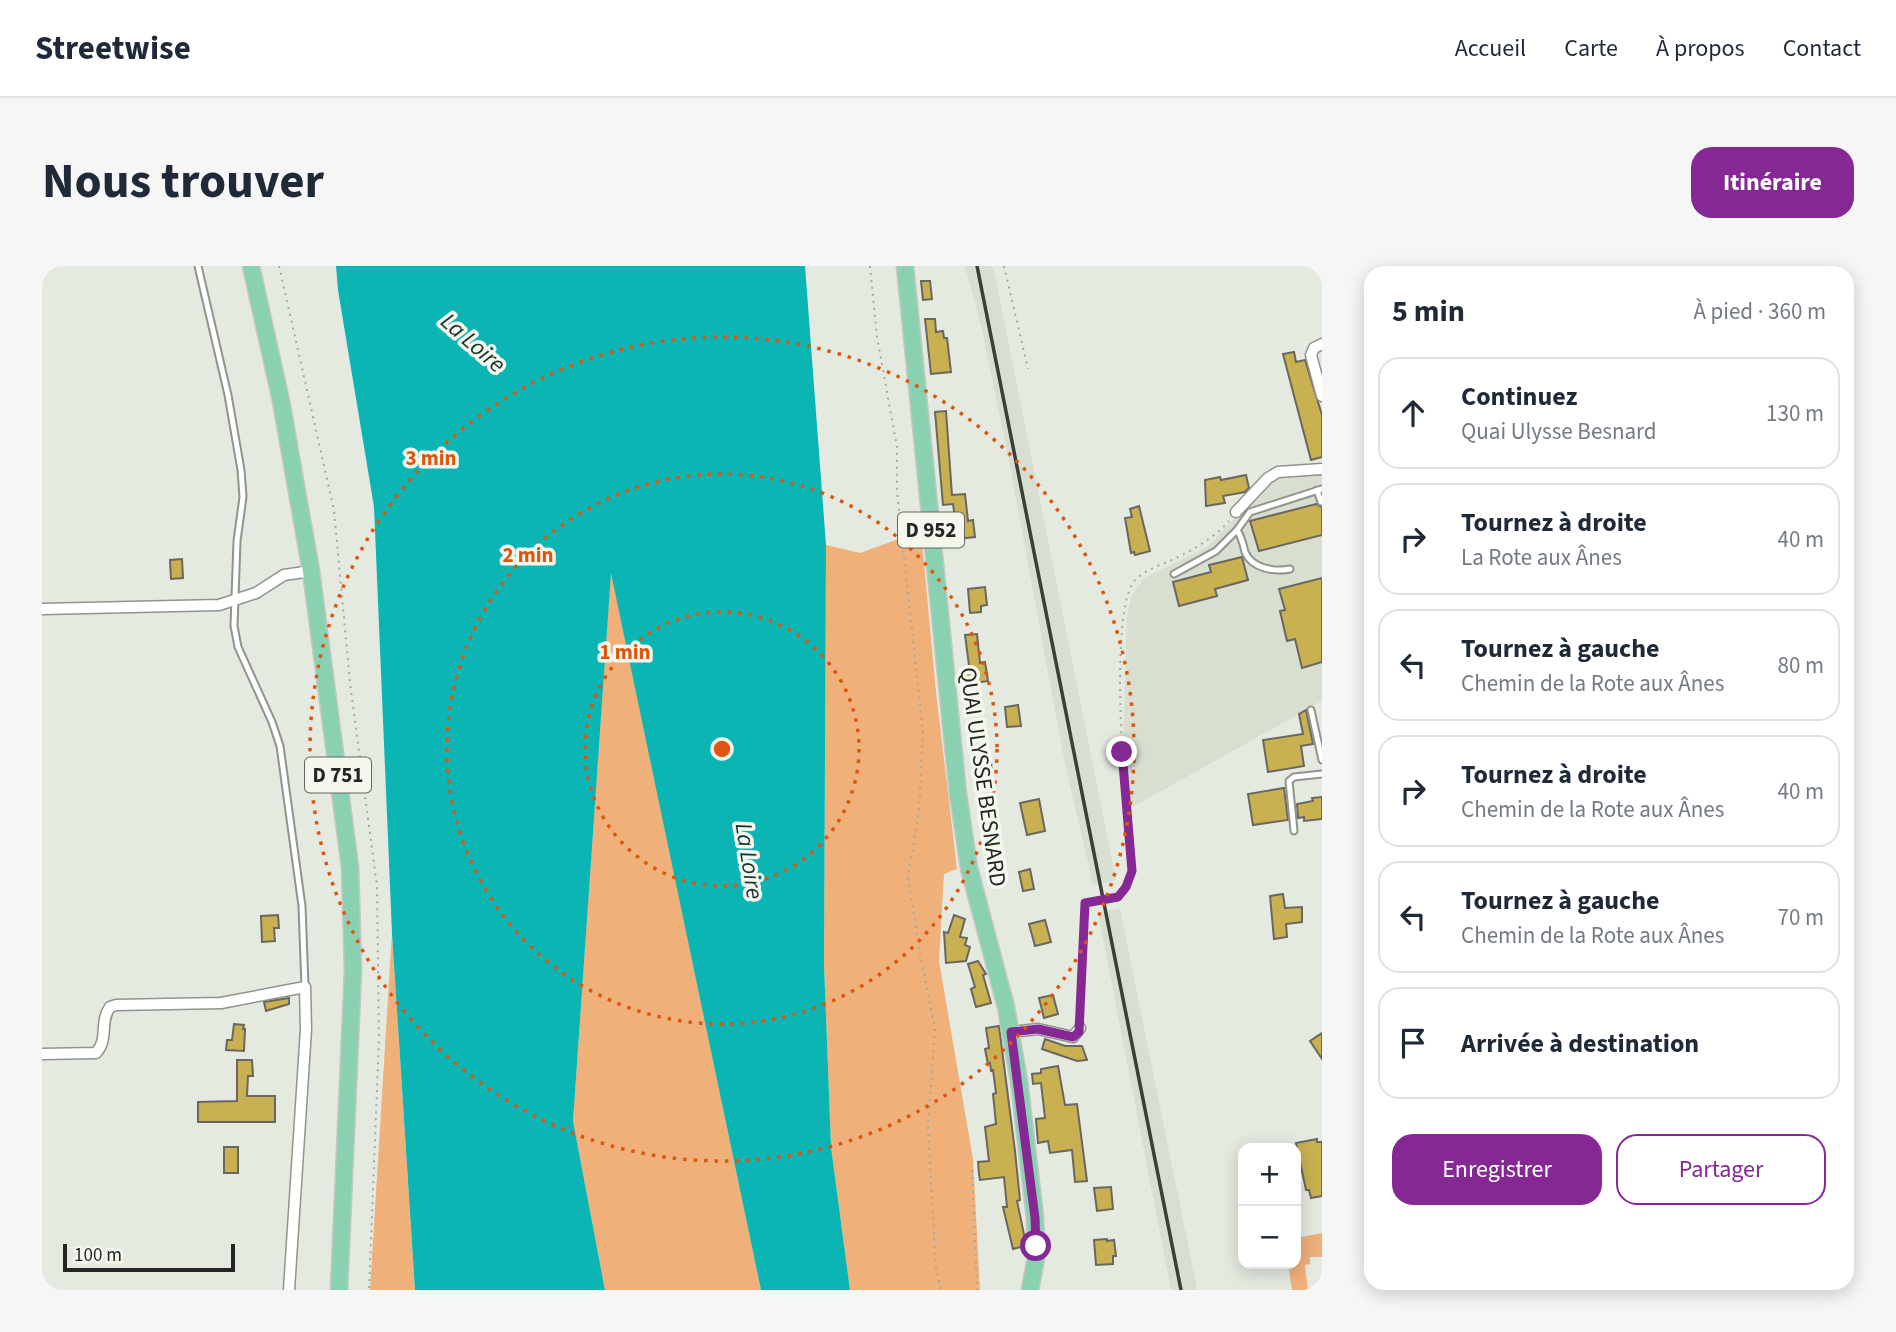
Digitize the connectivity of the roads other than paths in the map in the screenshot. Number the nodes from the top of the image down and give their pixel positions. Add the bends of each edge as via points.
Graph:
1 (198, 266) edge
2 (251, 266) edge
3 (905, 266) edge
4 (1322, 344) edge
5 (1322, 397) edge
6 (1322, 468) edge
7 (1320, 490) edge
8 (1321, 502) edge
9 (1237, 512) road end
10 (1237, 530) junction
11 (1290, 569) dead end
12 (311, 571) junction
13 (1174, 574) dead end
14 (236, 601) junction
15 (42, 609) edge
16 (1311, 710) dead end
17 (1322, 760) edge
18 (1322, 774) edge
19 (1294, 831) dead end
20 (305, 987) junction
21 (1080, 1028) road end
22 (1011, 1032) junction
23 (42, 1054) edge
24 (289, 1290) edge
25 (339, 1290) edge
26 (1030, 1290) edge

1 - 14 lane via 241,470
2 - 12 main road, D 751
3 - 22 main road, QUAI ULYSSE BESNARD / D 952 via 968,868
4 - 5 street via 1311,355
6 - 9 street via 1279,472
7 - 8 lane
7 - 10 lane via 1250,512
10 - 11 lane via 1254,562 1268,570
10 - 13 lane via 1216,551
12 - 14 street via 284,575
12 - 25 main road, D 751 via 350,867 353,970
14 - 15 street
14 - 20 lane via 238,647 280,746 302,905
16 - 17 lane
18 - 19 lane via 1289,781
20 - 23 street via 221,1003 116,1005 104,1017 104,1040 96,1053
20 - 24 street
21 - 22 street via 1073,1037 1038,1029
22 - 26 main road, QUAI ULYSSE BESNARD / D 952 via 1035,1218 1036,1258

